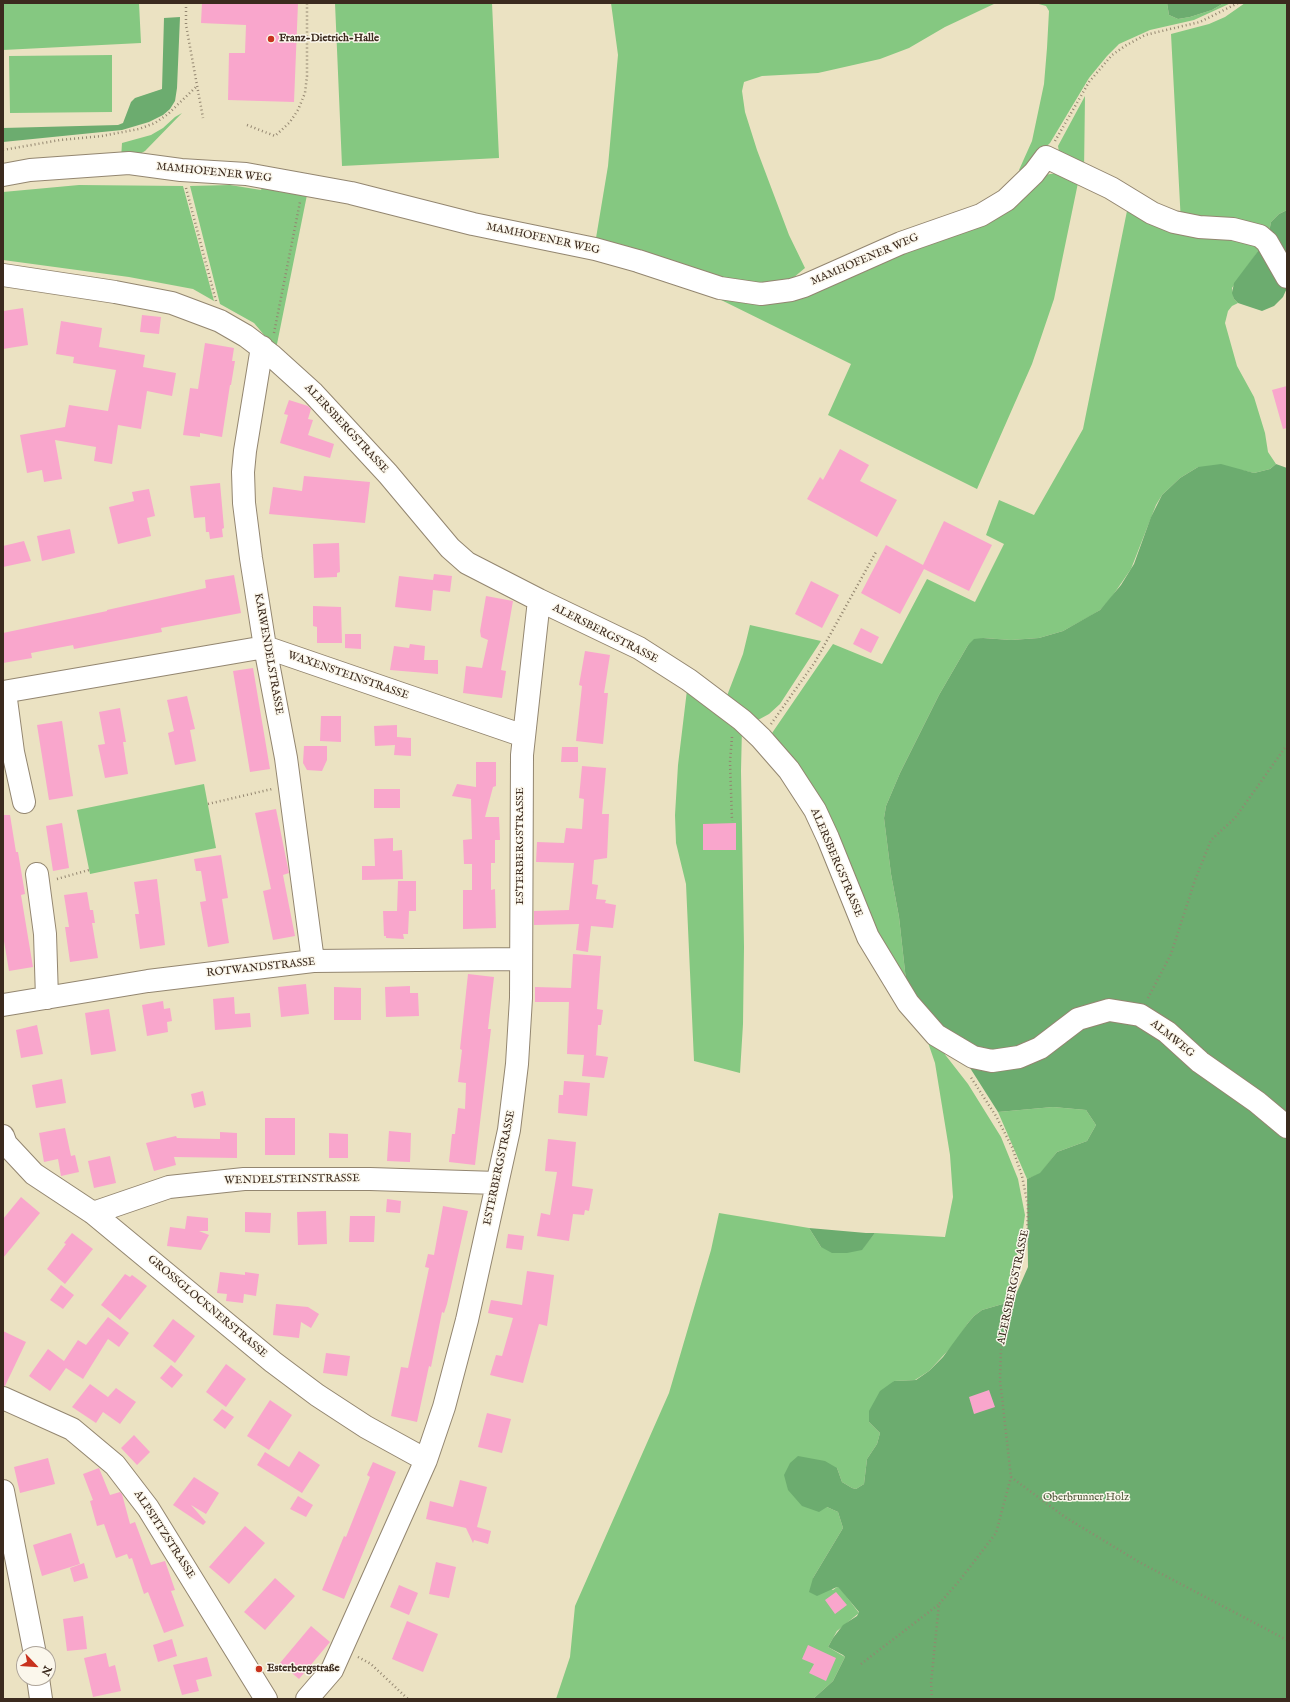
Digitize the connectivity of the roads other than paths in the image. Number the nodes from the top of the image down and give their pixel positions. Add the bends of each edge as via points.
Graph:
1 (3, 175) edge
2 (3, 275) edge
3 (1287, 277) edge
4 (266, 351) junction
5 (539, 600) junction
6 (265, 647) junction
7 (4, 692) edge
8 (524, 736) junction
9 (24, 802) dead end
10 (38, 878) road end
11 (521, 959) junction
12 (314, 961) junction
13 (47, 998) junction
14 (3, 1005) edge
15 (936, 1036) joint
16 (1287, 1127) edge
17 (3, 1136) edge
18 (497, 1183) junction
19 (92, 1213) junction
20 (3, 1398) edge
21 (426, 1460) junction
22 (3, 1491) edge
23 (32, 1646) edge
24 (39, 1686) edge
25 (41, 1699) edge
26 (266, 1699) edge
27 (307, 1699) edge

1 - 3 street, MAMHOFENER WEG via 30,170 129,163 181,170 246,174 380,199 480,226 595,249 720,288 761,294 804,286 901,243 981,215 1006,200 1034,173 1046,157 1174,222 1247,231 1260,236 1267,242
2 - 4 street, ALERSBERGSTRASSE via 115,292 172,304 220,321
4 - 5 street, ALERSBERGSTRASSE via 339,420 450,548 467,563
4 - 6 street, KARWENDELSTRASSE via 244,451 243,472 250,551
5 - 8 street, ESTERBERGSTRASSE
5 - 15 street, ALERSBERGSTRASSE via 639,648 689,680 735,714 761,738 789,770 815,810 868,936 908,1003
6 - 7 street, WAXENSTEINSTRASSE
6 - 8 street, WAXENSTEINSTRASSE
6 - 12 street, KARWENDELSTRASSE via 290,785
7 - 9 street
8 - 11 street, ESTERBERGSTRASSE via 520,850
10 - 13 street via 45,934
11 - 12 street, ROTWANDSTRASSE
11 - 18 street, ESTERBERGSTRASSE via 521,998 514,1092 509,1130
12 - 13 street, ROTWANDSTRASSE via 148,981
13 - 14 street, ROTWANDSTRASSE
15 - 16 street, ALMWEG via 973,1057 992,1061 1019,1057 1040,1048 1078,1019 1109,1010 1140,1015 1167,1032 1200,1062
17 - 19 street, GROSSGLOCKNERSTRASSE via 6,1144 34,1174
18 - 19 street, WENDELSTEINSTRASSE via 244,1179 169,1187
18 - 21 street, ESTERBERGSTRASSE via 467,1320 444,1407
19 - 21 street, GROSSGLOCKNERSTRASSE via 316,1395 366,1427
20 - 26 street, ALPSPITZSTRASSE via 72,1429 115,1465 148,1508
21 - 27 street, ESTERBERGSTRASSE via 332,1670
22 - 23 street
24 - 25 street

